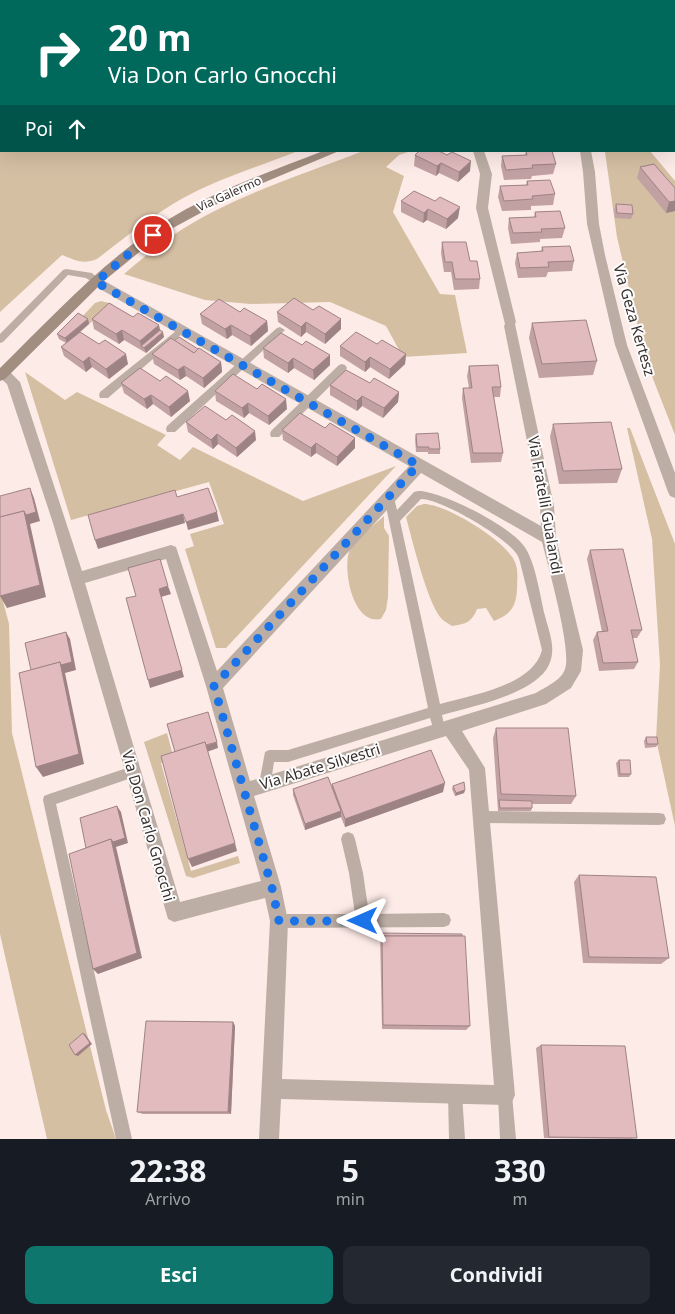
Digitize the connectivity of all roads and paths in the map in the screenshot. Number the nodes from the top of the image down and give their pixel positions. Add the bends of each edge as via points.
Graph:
1 (331, 152) edge
2 (478, 152) edge
3 (585, 152) edge
4 (96, 282) junction
5 (182, 330) junction
6 (280, 330) dead end
7 (0, 340) edge
8 (242, 365) junction
9 (342, 368) dead end
10 (2, 374) edge
11 (104, 395) dead end
12 (308, 402) junction
13 (171, 429) dead end
14 (275, 434) dead end
15 (418, 465) junction
16 (675, 492) edge
17 (389, 497) junction
18 (394, 520) junction
19 (548, 538) junction
20 (76, 579) junction
21 (565, 683) joint
22 (214, 686) junction
23 (435, 711) junction
24 (444, 728) junction
25 (133, 772) junction
26 (265, 784) junction
27 (244, 791) junction
28 (482, 817) junction
29 (659, 819) dead end
30 (348, 839) dead end
31 (272, 888) junction
32 (444, 920) dead end
33 (279, 921) junction
34 (363, 921) junction
35 (272, 1089) junction
36 (455, 1094) junction
37 (505, 1095) junction
38 (124, 1139) edge
39 (269, 1139) edge
40 (458, 1139) edge
41 (508, 1139) edge

1 - 4 main road, Via Galermo via 227,192 197,208 138,246
2 - 19 street, Via Fratelli Gualandi via 486,174 482,208 510,324 547,506
3 - 16 street, Via Geza Kertesz via 599,255 621,345
4 - 5 street
4 - 7 lane via 89,275 66,272
4 - 10 main road, Via Galermo
5 - 8 street
5 - 11 lane
6 - 8 lane
8 - 12 street
8 - 13 lane
9 - 12 lane
10 - 20 street, Via Don Carlo Gnocchi via 13,382
12 - 14 lane
12 - 15 street
15 - 17 street
15 - 19 street
17 - 18 lane
17 - 22 street
18 - 23 lane
18 - 23 lane via 418,495 428,495 514,542 526,562 548,650 540,668 516,686
19 - 21 street, Via Fratelli Gualandi via 575,650 573,671
20 - 22 street, Via Abate Silvestri via 171,551
20 - 25 street, Via Don Carlo Gnocchi
21 - 24 street, Via Abate Silvestri via 540,699
22 - 27 street, Via Abate Silvestri
23 - 24 lane
23 - 26 lane via 288,756 270,756
24 - 26 street, Via Abate Silvestri
24 - 28 street via 477,768
25 - 31 street, Via Don Carlo Gnocchi via 174,913
25 - 38 lane via 49,800
26 - 27 street, Via Abate Silvestri
27 - 31 street
28 - 29 lane
28 - 37 street
30 - 34 lane
31 - 33 street
32 - 34 lane
33 - 34 lane
33 - 35 street
35 - 36 street
35 - 39 street
36 - 37 street
36 - 40 lane
37 - 41 lane

